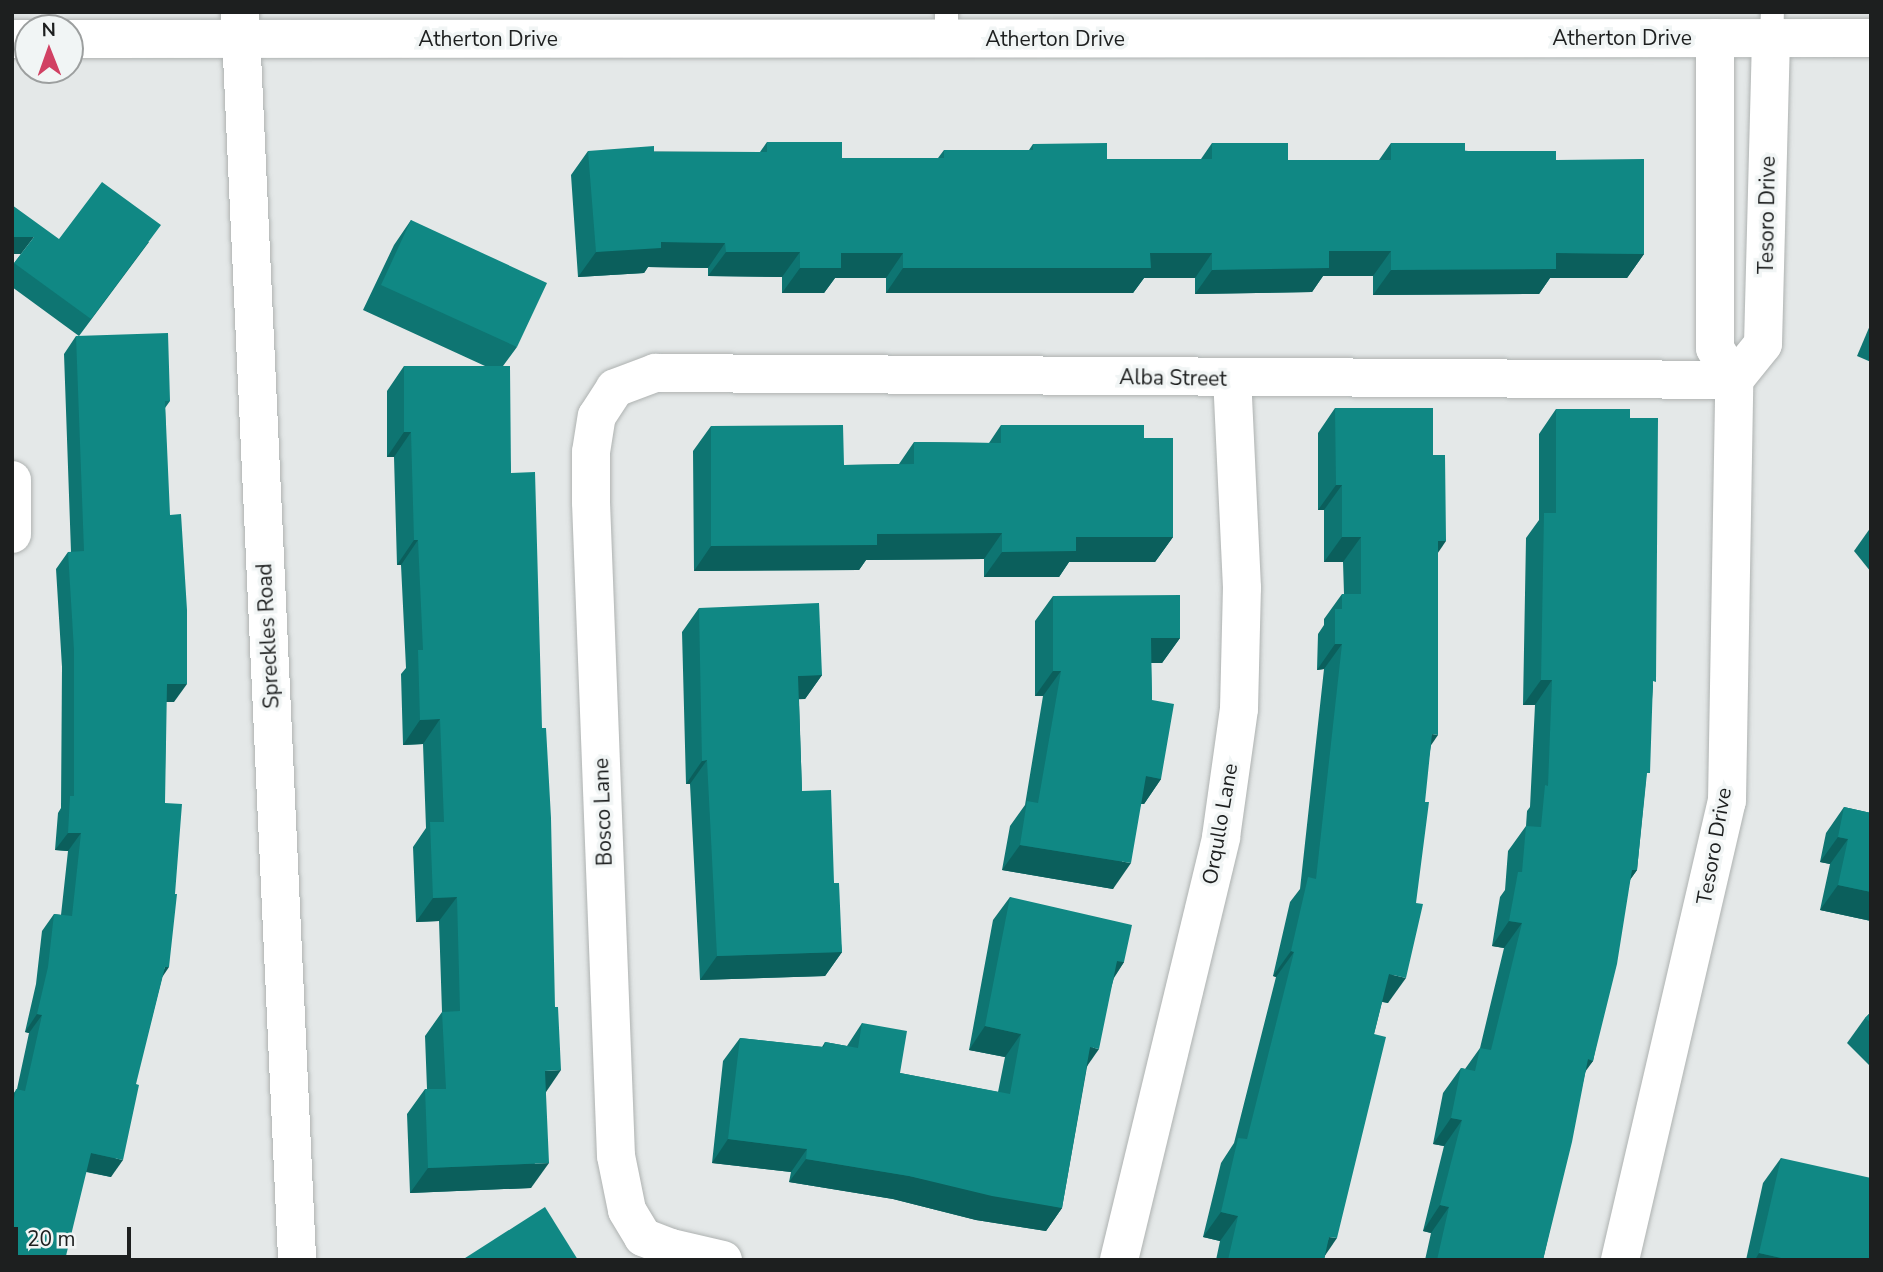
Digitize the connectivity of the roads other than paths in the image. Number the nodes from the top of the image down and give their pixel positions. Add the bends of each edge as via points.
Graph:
1 (1715, 25) edge
2 (1772, 25) edge
3 (240, 26) edge
4 (946, 26) edge
5 (84, 38) edge
6 (1871, 38) edge
7 (1232, 379) junction
8 (1734, 380) junction
9 (615, 388) joint
10 (12, 480) edge
11 (12, 534) edge
12 (297, 1260) edge
13 (723, 1260) edge
14 (1119, 1260) edge
15 (1620, 1260) edge

1 - 2 street, Atherton Drive
1 - 4 street, Atherton Drive
1 - 8 street via 1715,348
2 - 6 street, Atherton Drive
2 - 8 street, Tesoro Drive via 1763,344
3 - 4 street, Atherton Drive
3 - 5 street, Atherton Drive
3 - 12 street, Spreckles Road
7 - 8 street, Alba Street
7 - 9 street, Alba Street via 655,373
7 - 14 street, Orqullo Lane via 1242,588 1240,709 1221,837
8 - 15 street, Tesoro Drive via 1727,801
9 - 13 street, Bosco Lane via 597,416 590,502 616,1156 626,1210 642,1237
10 - 11 street

